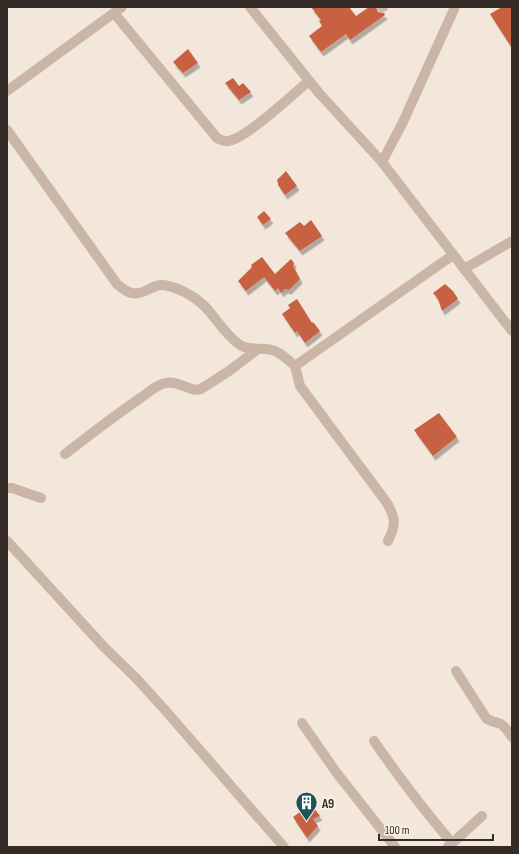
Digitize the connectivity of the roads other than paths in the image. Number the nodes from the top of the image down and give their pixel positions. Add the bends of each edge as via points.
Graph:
1 (122, 7) edge
2 (250, 7) edge
3 (456, 7) edge
4 (114, 13) junction
5 (309, 81) junction
6 (7, 91) edge
7 (7, 130) edge
8 (382, 162) junction
9 (512, 241) edge
10 (453, 255) junction
11 (464, 269) junction
12 (512, 330) edge
13 (258, 349) junction
14 (295, 366) junction
15 (64, 454) dead end
16 (7, 488) edge
17 (41, 498) dead end
18 (7, 541) edge
19 (388, 541) dead end
20 (456, 671) dead end
21 (302, 723) dead end
22 (512, 737) edge
23 (374, 741) dead end
24 (482, 816) dead end
25 (450, 845) edge
26 (284, 847) edge
27 (394, 847) edge

1 - 4 street
2 - 5 street
3 - 8 street
4 - 5 street via 217,138 226,142 246,134
4 - 6 street
5 - 8 street
7 - 13 street via 117,284 126,292 142,293 167,285 202,304 241,346
8 - 10 street
9 - 11 street
10 - 11 street
10 - 14 street
11 - 12 street
13 - 14 street via 277,352
13 - 15 street via 201,389 193,390 172,382 160,384
14 - 19 street via 300,386 387,503 395,522
16 - 17 street
18 - 26 street via 104,648 165,710
20 - 22 street via 486,718 502,724
21 - 27 street
23 - 25 street
24 - 25 street

